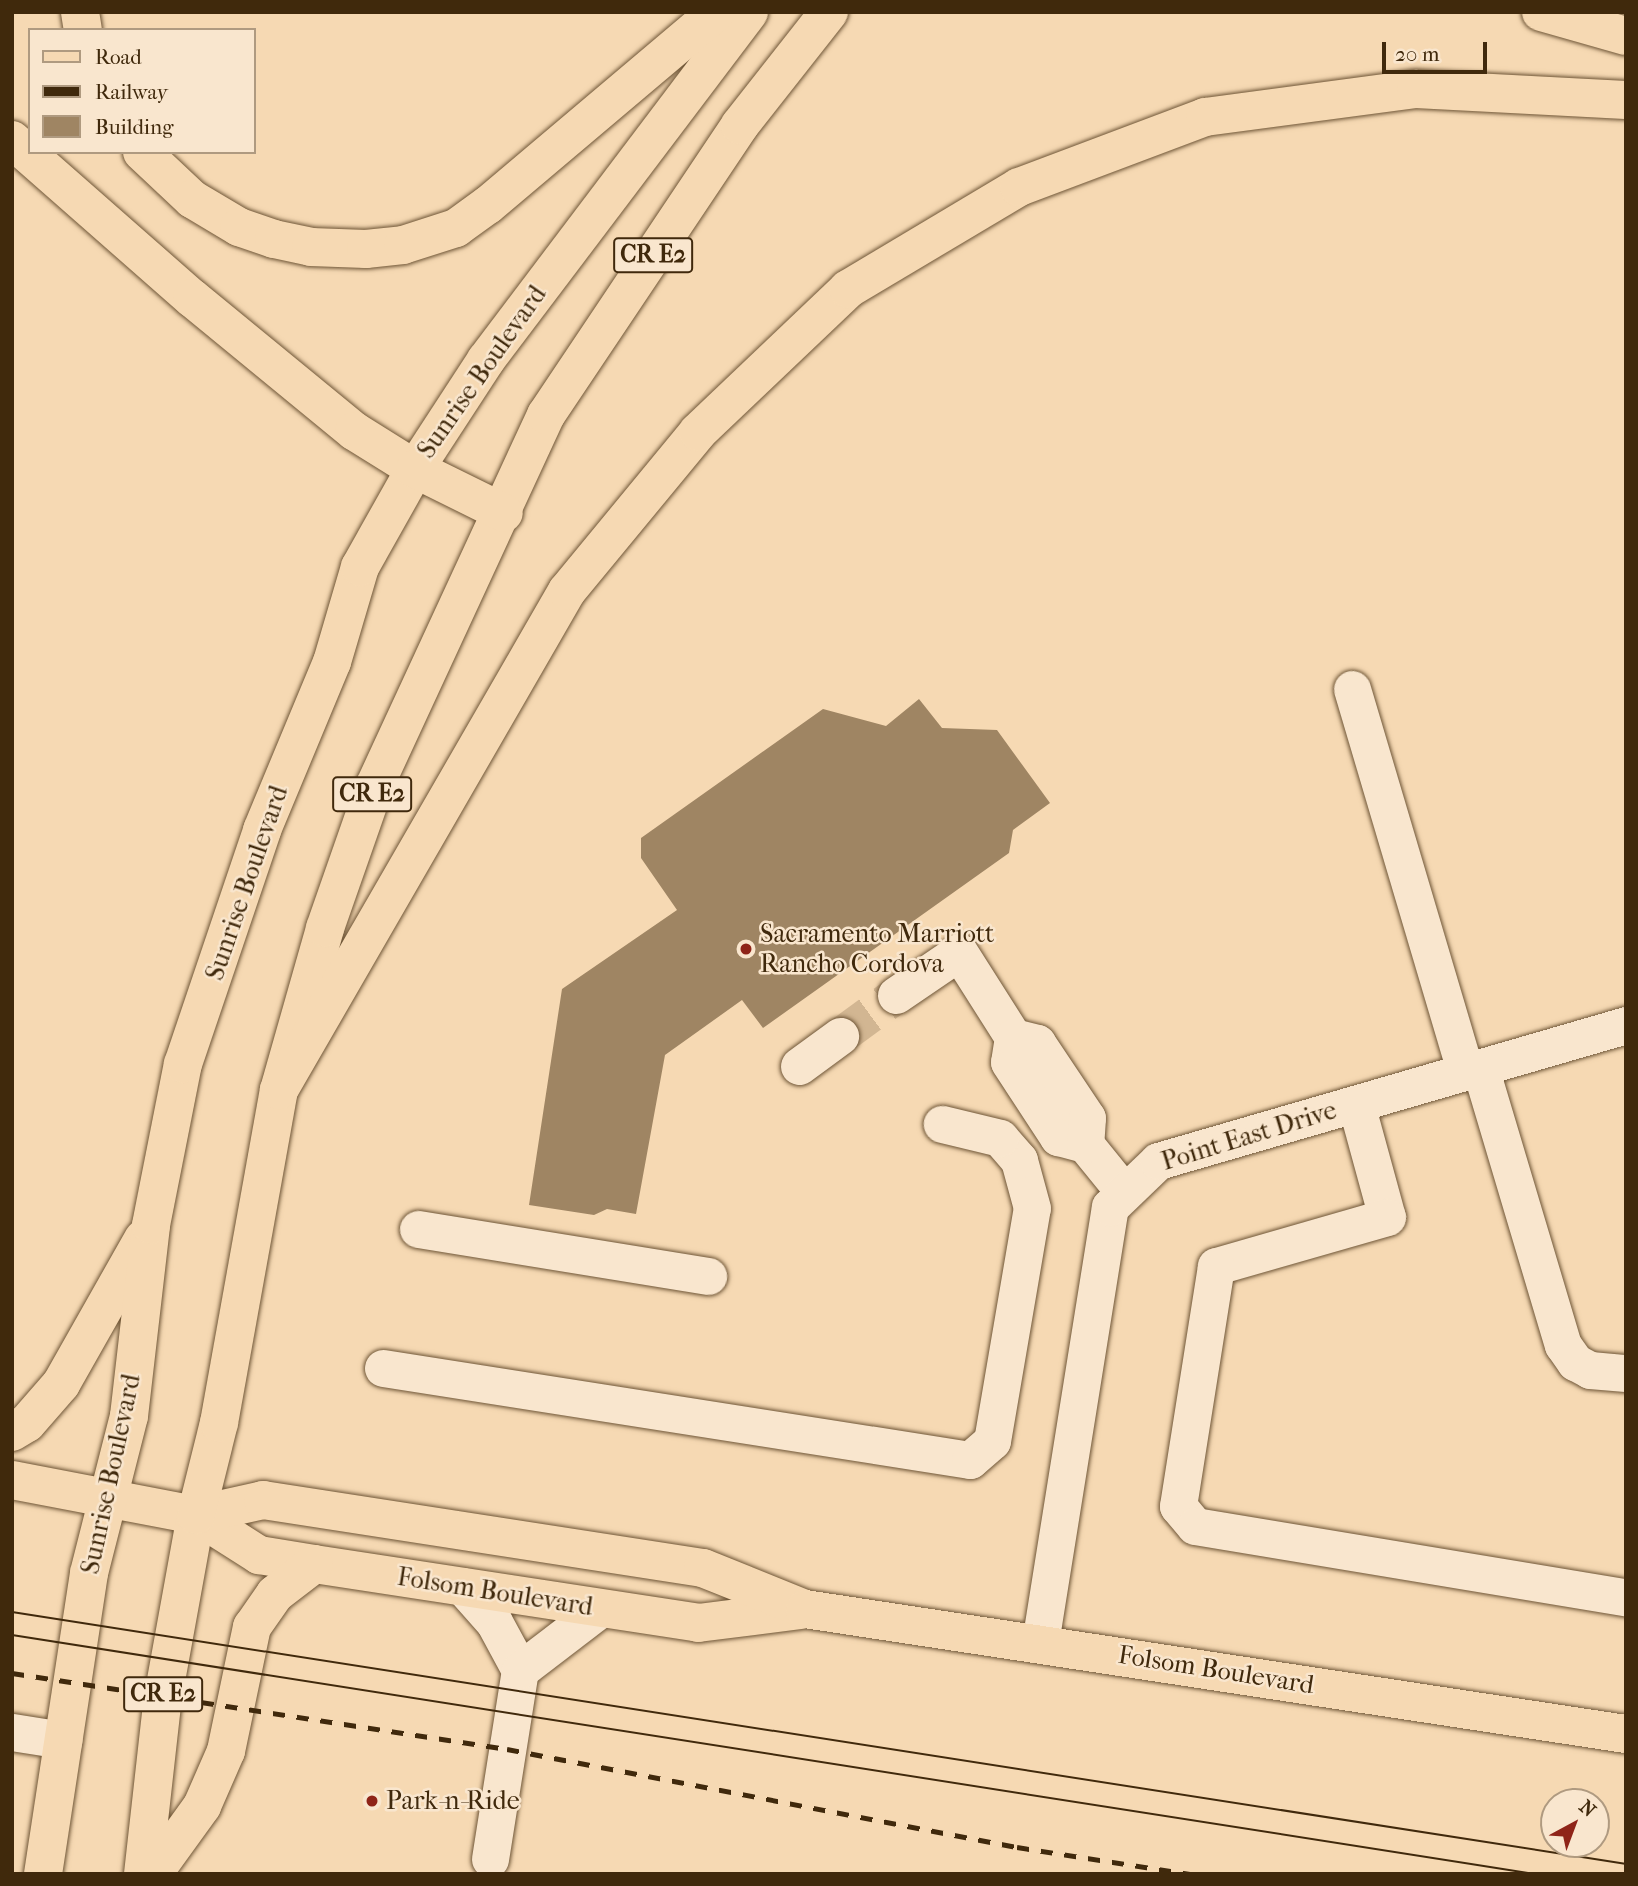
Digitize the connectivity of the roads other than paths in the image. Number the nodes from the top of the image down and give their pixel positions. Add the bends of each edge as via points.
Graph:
1 (716, 12) edge
2 (749, 12) edge
3 (829, 12) edge
4 (1541, 12) edge
5 (1626, 36) edge
6 (1626, 100) edge
7 (12, 140) edge
8 (144, 154) edge
9 (415, 469) junction
10 (504, 513) junction
11 (1352, 689) dead end
12 (896, 995) tunnel mouth
13 (1626, 1025) edge
14 (840, 1036) tunnel mouth
15 (799, 1066) dead end
16 (1472, 1069) junction
17 (279, 1090) junction
18 (1356, 1104) junction
19 (942, 1124) dead end
20 (1124, 1192) junction
21 (151, 1225) junction
22 (418, 1229) dead end
23 (708, 1276) dead end
24 (383, 1368) dead end
25 (1626, 1373) edge
26 (12, 1432) edge
27 (12, 1480) edge
28 (108, 1499) junction
29 (196, 1516) junction
30 (314, 1564) junction
31 (462, 1586) junction
32 (1626, 1597) edge
33 (601, 1608) junction
34 (805, 1609) junction
35 (1040, 1643) junction
36 (520, 1670) junction
37 (12, 1732) edge
38 (1626, 1734) edge
39 (63, 1740) junction
40 (491, 1859) dead end
41 (43, 1874) edge
42 (144, 1874) edge
43 (153, 1874) edge

1 - 8 main road via 456,229 403,244 352,249 274,239 239,227 192,199
2 - 9 main road, Sunrise Boulevard / CR E2 via 495,349
3 - 10 main road, CR E2 via 740,125 546,415
4 - 5 main road
6 - 17 main road via 1416,89 1205,117 1019,187 848,289 698,432 567,591
7 - 9 main road via 192,298 354,431
9 - 10 main road
9 - 21 main road, Sunrise Boulevard / CR E2 via 360,567 332,662 262,830 183,1064
10 - 17 main road, CR E2 via 375,785 325,928
11 - 16 street
12 - 20 street via 959,952 1013,1037 1009,1062 1058,1137 1085,1144
13 - 16 street, Point East Drive
14 - 15 street
16 - 18 street, Point East Drive
16 - 25 street via 1563,1345 1576,1362 1590,1370
17 - 29 main road, CR E2 via 219,1423
18 - 20 street, Point East Drive via 1158,1161
18 - 32 street via 1387,1217 1216,1266 1178,1506 1195,1525
19 - 24 street via 1000,1138 1019,1160 1032,1208 992,1441 970,1460
20 - 35 street, Point East Drive via 1110,1207
21 - 26 main road via 61,1384 27,1423
21 - 28 main road, Sunrise Boulevard / CR E2 via 129,1416
22 - 23 street
27 - 28 main road, Folsom Boulevard
28 - 29 main road, Folsom Boulevard
28 - 39 main road, Sunrise Boulevard / CR E2 via 89,1573
29 - 30 main road, Folsom Boulevard via 259,1555
29 - 34 main road, Folsom Boulevard via 263,1500 703,1568
29 - 42 main road, CR E2 via 163,1697
30 - 31 main road, Folsom Boulevard
30 - 43 main road via 275,1594 252,1628 226,1751 202,1806
31 - 33 main road, Folsom Boulevard
31 - 36 street via 494,1622
33 - 34 main road, Folsom Boulevard via 698,1623
33 - 36 street
34 - 35 main road, Folsom Boulevard
35 - 38 main road, Folsom Boulevard
36 - 40 street
37 - 39 street
39 - 41 main road, Sunrise Boulevard / CR E2

